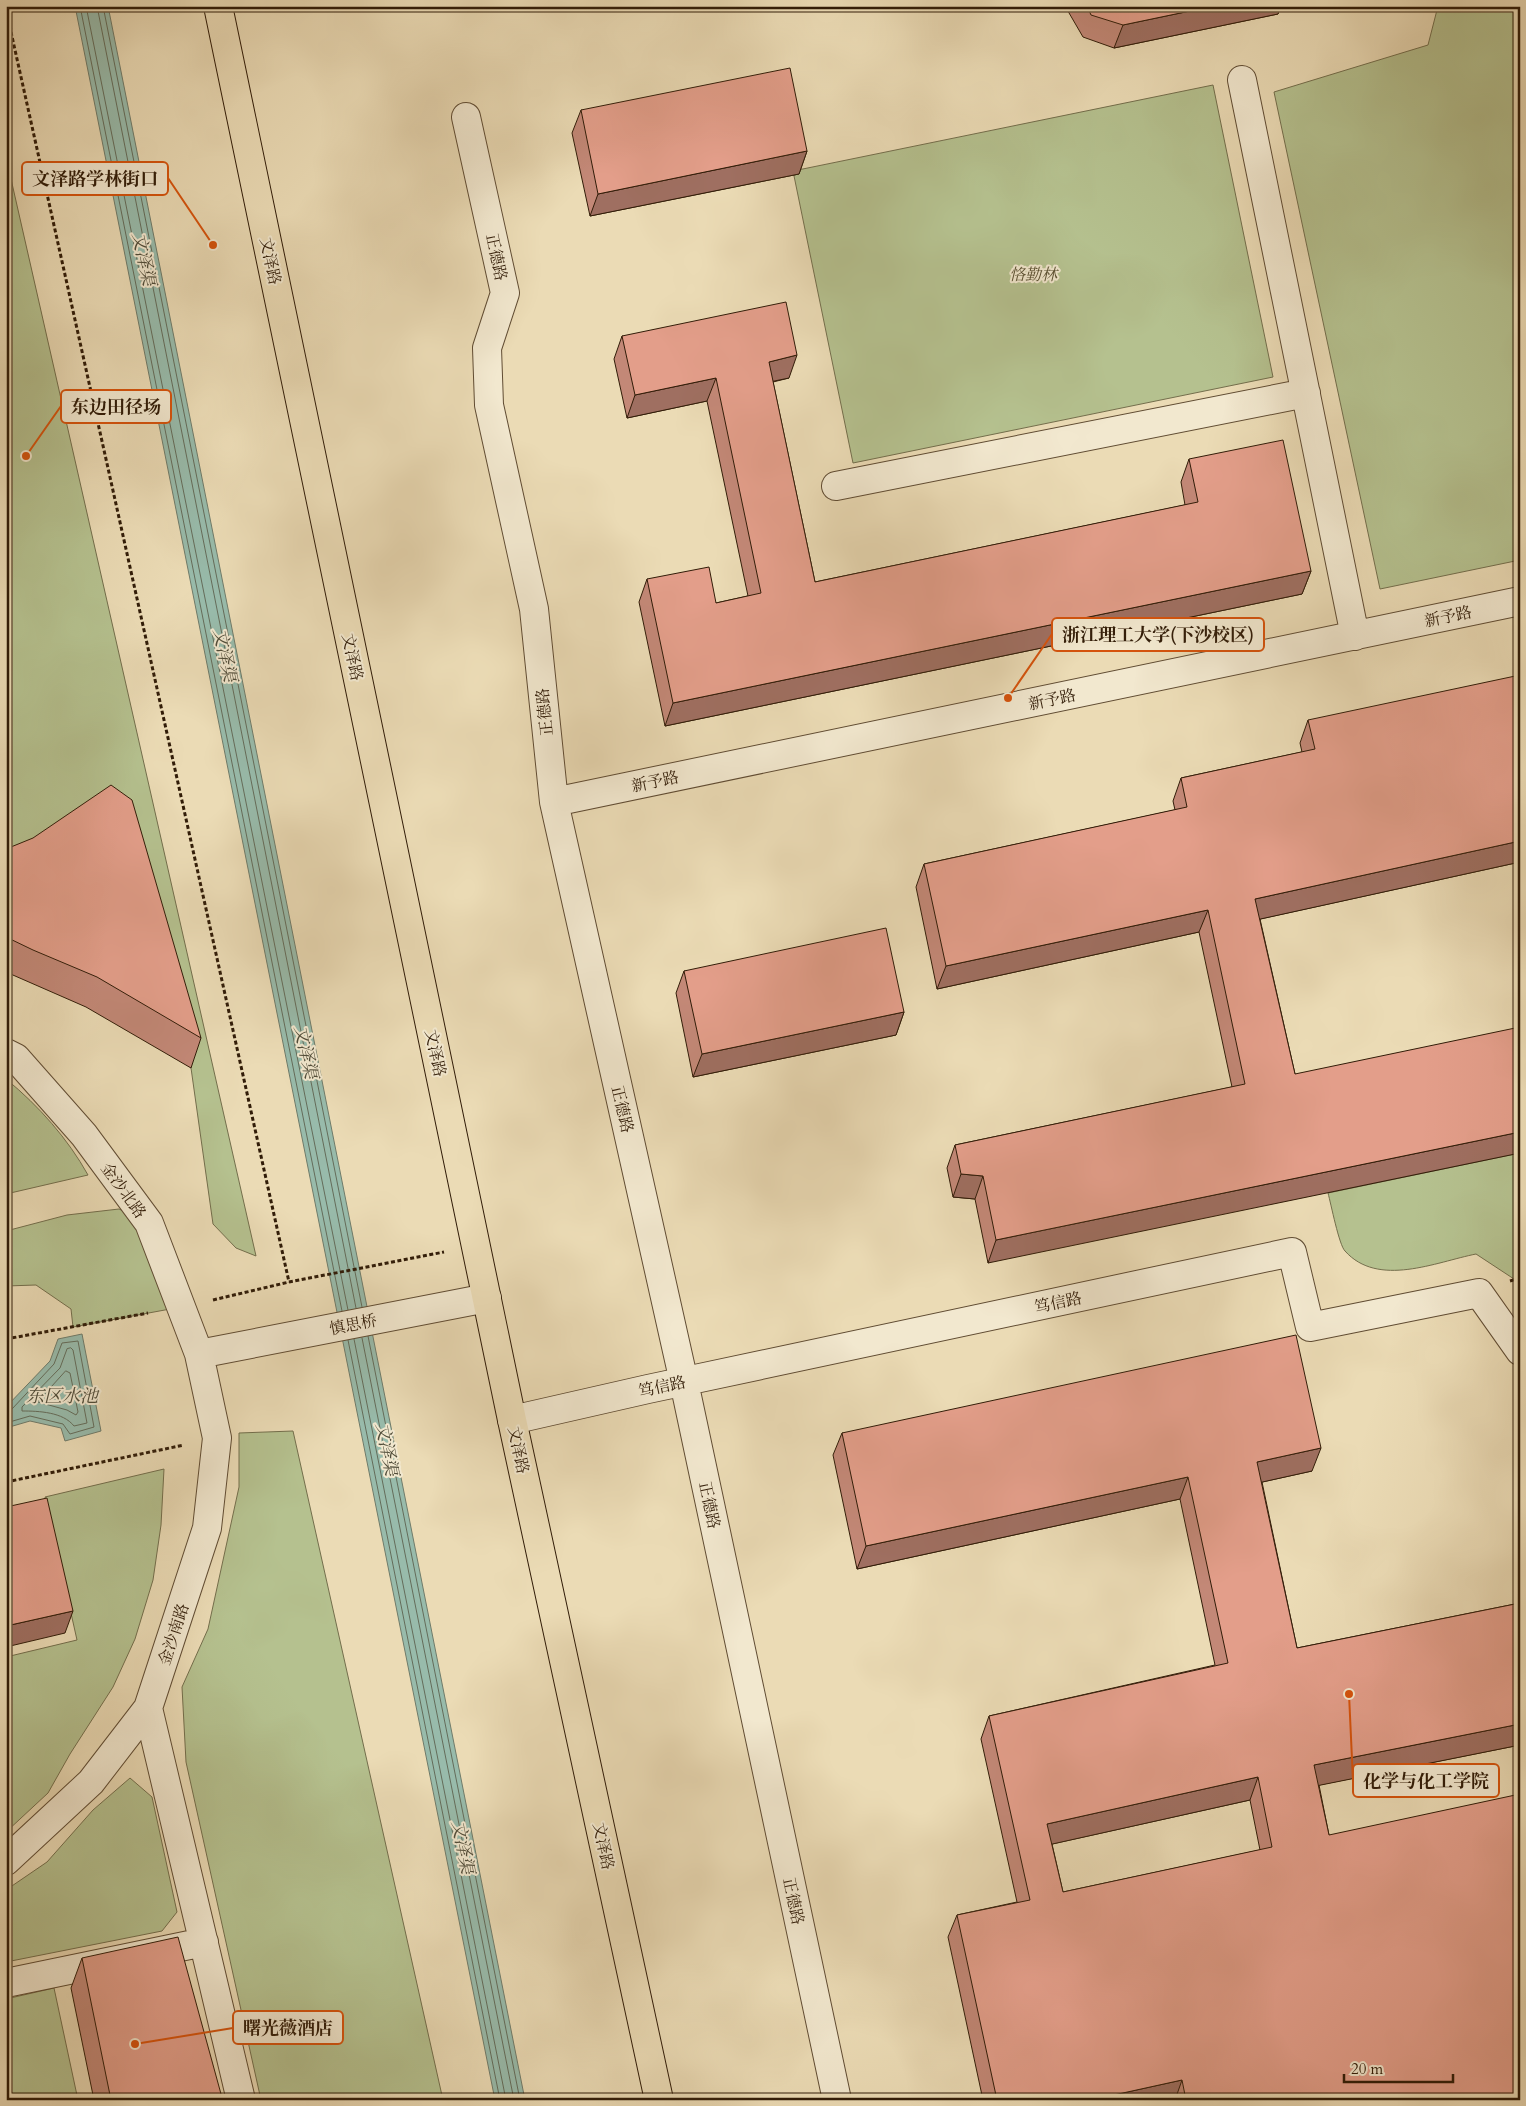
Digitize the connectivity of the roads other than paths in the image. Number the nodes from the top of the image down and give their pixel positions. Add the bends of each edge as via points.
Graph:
1 (218, 6) edge
2 (1242, 80) dead end
3 (466, 117) dead end
4 (1306, 393) junction
5 (836, 486) dead end
6 (1520, 601) edge
7 (1356, 636) junction
8 (554, 802) junction
9 (6, 1053) edge
10 (487, 1298) junction
11 (1520, 1351) edge
12 (199, 1354) junction
13 (684, 1382) junction
14 (512, 1420) junction
15 (148, 1708) junction
16 (6, 1861) edge
17 (204, 1942) junction
18 (6, 1983) edge
19 (241, 2100) edge
20 (659, 2100) edge
21 (837, 2100) edge

1 - 10 main road, 文泽路
2 - 4 street
3 - 8 street, 正德路 via 505,293 487,348 489,405 534,608
4 - 5 street
4 - 7 street
6 - 7 street, 新予路
7 - 8 street, 新予路
8 - 13 street, 正德路
9 - 12 street, 金沙北路 via 16,1058 84,1134 149,1223
10 - 12 street, 慎思桥
10 - 14 main road, 文泽路
11 - 13 street, 笃信路 via 1479,1293 1310,1327 1292,1252
12 - 15 street, 金沙南路 via 217,1438 207,1528
13 - 14 street, 笃信路
13 - 21 street, 正德路
14 - 20 main road, 文泽路
15 - 16 street, 金沙南路 via 91,1782
15 - 17 street
17 - 18 street
17 - 19 street

